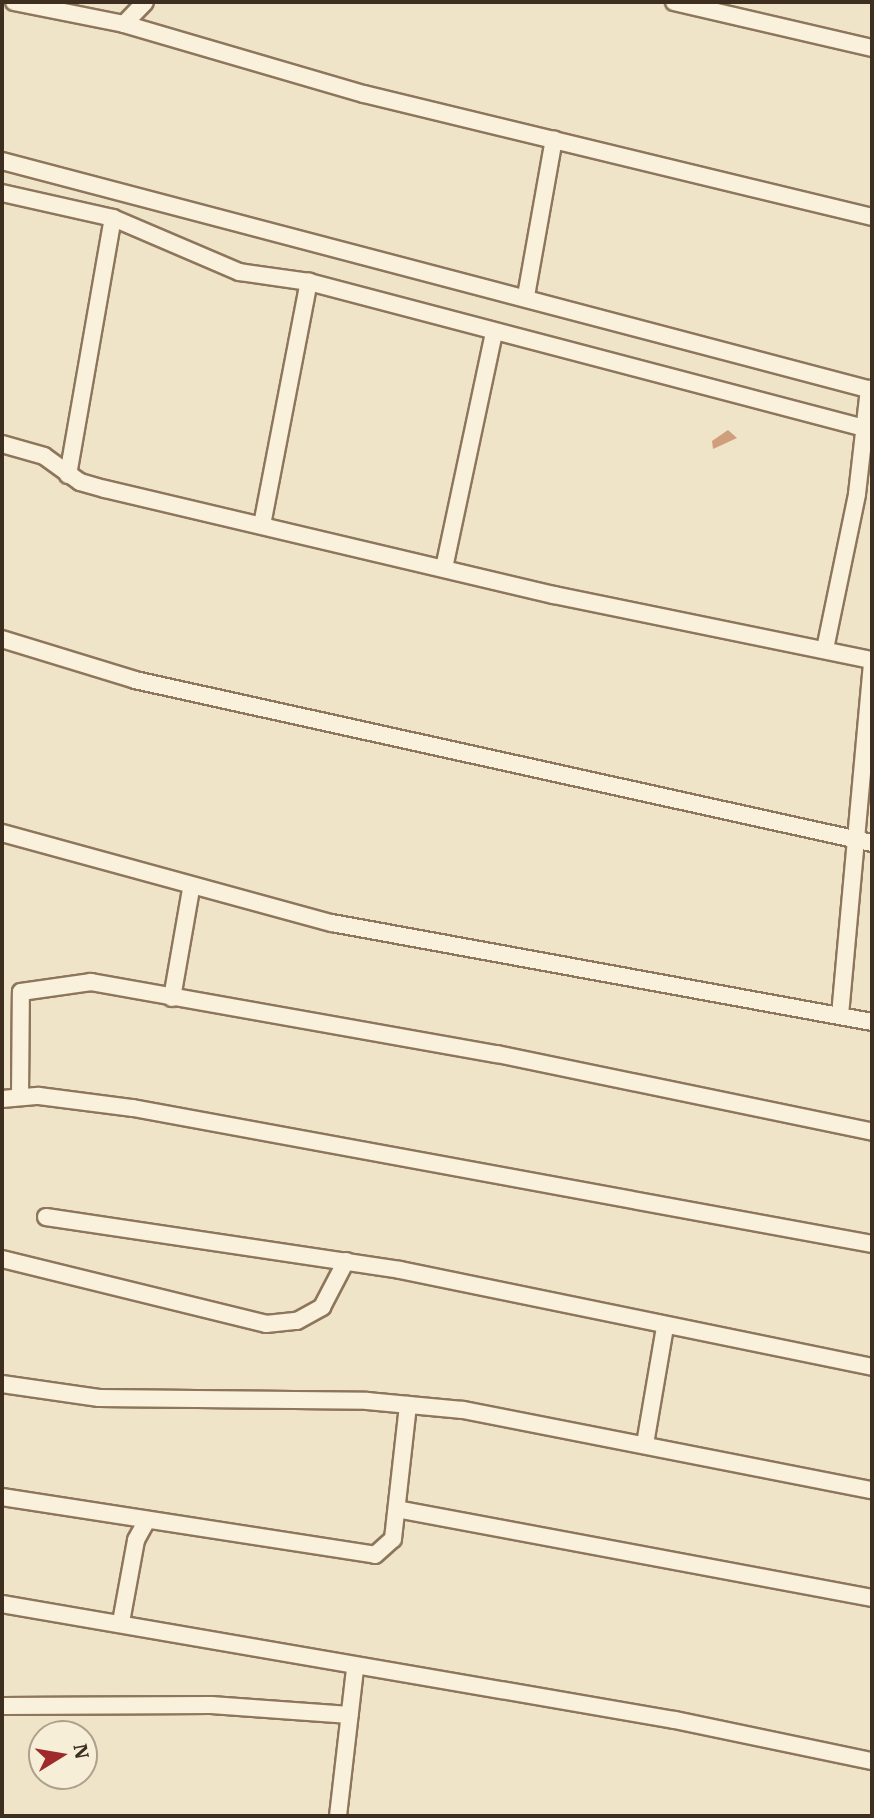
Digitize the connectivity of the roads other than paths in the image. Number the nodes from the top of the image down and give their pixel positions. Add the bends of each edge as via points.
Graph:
1 (13, 2) edge
2 (145, 2) edge
3 (674, 2) edge
4 (124, 24) junction
5 (872, 48) edge
6 (554, 139) junction
7 (2, 161) edge
8 (2, 193) edge
9 (872, 217) edge
10 (113, 218) junction
11 (309, 282) junction
12 (526, 296) junction
13 (494, 334) junction
14 (871, 389) edge
15 (869, 429) edge
16 (2, 444) edge
17 (68, 475) junction
18 (262, 525) junction
19 (444, 568) junction
20 (2, 639) edge
21 (825, 649) junction
22 (872, 660) edge
23 (2, 833) edge
24 (855, 838) junction
25 (872, 843) edge
26 (191, 889) junction
27 (172, 998) junction
28 (840, 1015) junction
29 (872, 1022) edge
30 (20, 1097) junction
31 (2, 1100) edge
32 (872, 1132) edge
33 (46, 1217) dead end
34 (872, 1244) edge
35 (2, 1259) edge
36 (346, 1261) junction
37 (665, 1327) junction
38 (872, 1367) edge
39 (2, 1384) edge
40 (408, 1405) junction
41 (645, 1444) junction
42 (872, 1490) edge
43 (2, 1497) edge
44 (397, 1509) junction
45 (147, 1520) junction
46 (872, 1598) edge
47 (2, 1604) edge
48 (121, 1622) junction
49 (355, 1670) junction
50 (2, 1706) edge
51 (350, 1715) junction
52 (872, 1761) edge
53 (338, 1816) edge

1 - 4 street
2 - 4 street
3 - 5 street
4 - 6 street via 364,94
6 - 9 street
6 - 12 street
7 - 12 street
8 - 10 street
10 - 11 street via 239,272
10 - 17 street
11 - 13 street
11 - 18 street
12 - 14 street
13 - 15 street
13 - 19 street
14 - 15 street
15 - 21 street
16 - 17 street via 44,456
17 - 18 street
18 - 19 street
19 - 21 street
20 - 24 street via 135,680
21 - 22 street
22 - 24 street
23 - 26 street
24 - 25 street
24 - 28 street
26 - 27 street
26 - 28 street via 332,923
27 - 30 street via 91,982 24,989
27 - 32 street via 510,1056
28 - 29 street
30 - 31 street
30 - 34 street via 86,1100 354,1145
33 - 36 street
35 - 36 street via 266,1324 297,1321 322,1307
36 - 37 street
37 - 38 street
37 - 41 street
39 - 40 street via 126,1399
40 - 41 street
40 - 44 street
41 - 42 street
43 - 45 street
44 - 45 street via 390,1546 375,1555
44 - 46 street
45 - 48 street via 136,1540
47 - 48 street
48 - 49 street
49 - 51 street
49 - 52 street via 675,1720
50 - 51 street via 211,1705
51 - 53 street

